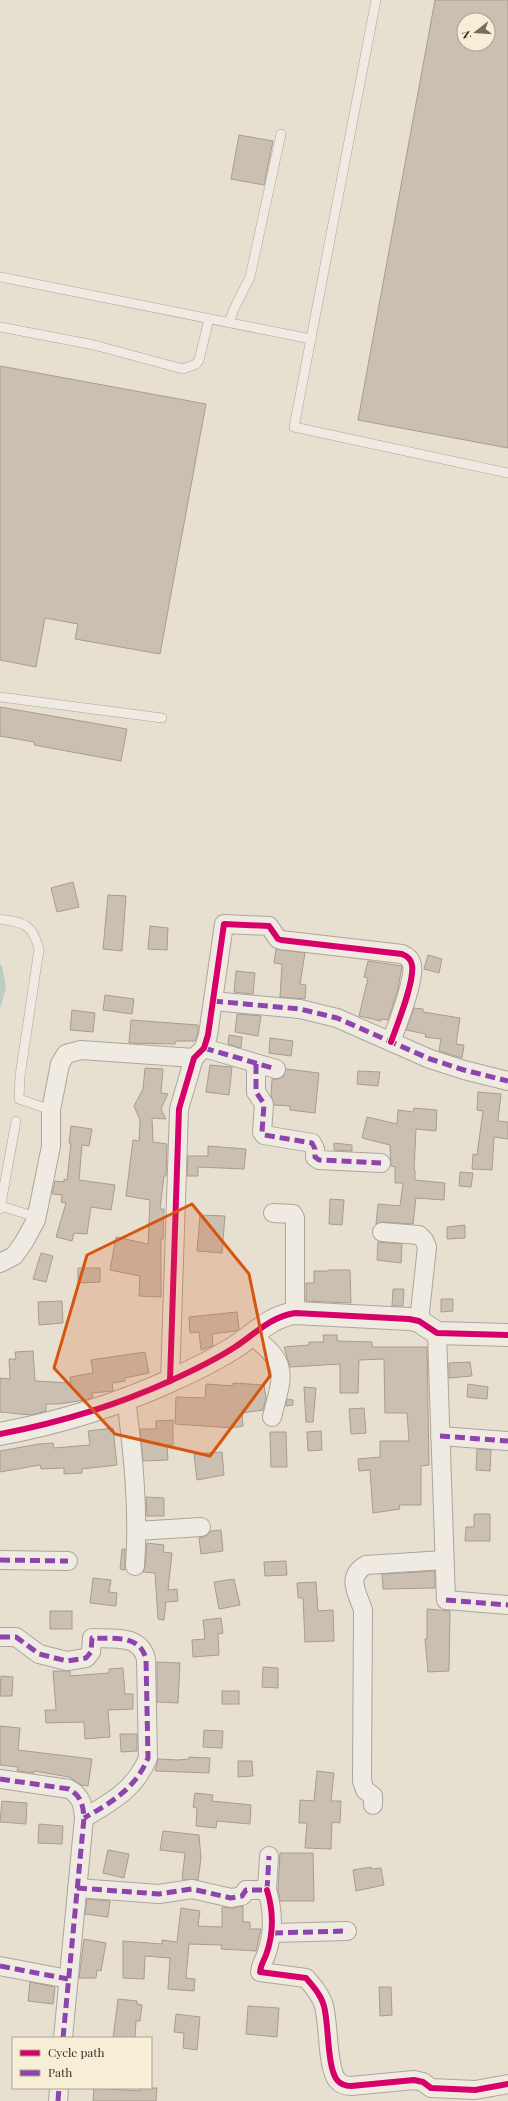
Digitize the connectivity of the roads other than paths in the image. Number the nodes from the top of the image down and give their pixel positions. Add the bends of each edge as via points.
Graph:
1 (376, 0) edge
2 (281, 134) dead end
3 (0, 277) edge
4 (209, 319) junction
5 (229, 323) junction
6 (0, 327) edge
7 (311, 339) junction
8 (508, 473) edge
9 (0, 697) edge
10 (162, 718) dead end
11 (0, 918) edge
12 (213, 1001) junction
13 (391, 1042) junction
14 (199, 1053) junction
15 (256, 1064) junction
16 (276, 1069) dead end
17 (508, 1080) edge
18 (51, 1110) junction
19 (16, 1121) dead end
20 (381, 1163) dead end
21 (3, 1180) edge
22 (0, 1207) edge
23 (273, 1213) dead end
24 (36, 1217) junction
25 (382, 1232) dead end
26 (0, 1263) edge
27 (295, 1313) junction
28 (419, 1321) junction
29 (438, 1333) junction
30 (251, 1335) junction
31 (508, 1335) edge
32 (170, 1381) junction
33 (126, 1398) junction
34 (272, 1418) dead end
35 (0, 1434) edge
36 (440, 1436) junction
37 (508, 1442) edge
38 (201, 1527) dead end
39 (137, 1531) junction
40 (0, 1560) edge
41 (444, 1560) junction
42 (68, 1561) dead end
43 (135, 1566) dead end
44 (508, 1605) edge
45 (0, 1637) edge
46 (0, 1779) edge
47 (373, 1804) dead end
48 (84, 1818) junction
49 (269, 1856) dead end
50 (77, 1888) junction
51 (267, 1890) junction
52 (347, 1931) dead end
53 (273, 1933) junction
54 (0, 1966) edge
55 (68, 1979) junction
56 (63, 2037) edge
57 (508, 2084) edge
58 (59, 2089) edge
59 (58, 2101) edge

1 - 7 lane
2 - 5 lane via 250,277
3 - 4 lane
4 - 5 lane
4 - 6 lane via 199,360 196,364 183,369 94,345
5 - 7 lane
7 - 8 lane via 294,427
9 - 10 lane
11 - 18 lane via 25,924 35,934 39,949 20,1076 19,1099
12 - 13 street via 300,1009 337,1018
12 - 13 street via 224,924 269,926 281,940 402,954 408,957 412,970
12 - 14 street via 211,1024
13 - 17 street via 464,1070
14 - 15 street
14 - 18 street via 82,1050 66,1054 60,1064
14 - 32 street via 179,1109
15 - 16 street
15 - 20 street via 256,1092 264,1104 264,1136 312,1143 315,1157 319,1160
18 - 24 street via 50,1146
19 - 21 lane
21 - 22 lane
22 - 24 lane
23 - 27 street via 287,1212 295,1218
24 - 26 street via 14,1256
25 - 28 street via 419,1235 427,1247
27 - 28 street
27 - 30 street via 271,1321
28 - 29 street
29 - 31 street
29 - 36 street
30 - 32 street via 235,1347
30 - 34 street via 275,1355 281,1371
32 - 33 street
33 - 35 street via 38,1427
33 - 39 street via 135,1472
36 - 37 street
36 - 41 street
38 - 39 street
39 - 43 street
40 - 42 street
41 - 44 street via 446,1600
41 - 47 street via 366,1565 360,1568 354,1585 355,1594 363,1610 362,1781 365,1790 373,1796
45 - 48 street via 16,1637 39,1654 67,1661 86,1658 91,1652 92,1638 132,1640 144,1652 148,1758 142,1772 124,1794
46 - 48 street via 69,1789 77,1794 83,1804
48 - 50 street
49 - 51 street
50 - 51 street via 159,1894 192,1889 231,1898 242,1896 246,1890
50 - 55 street
51 - 53 street
52 - 53 street
53 - 57 street via 261,1962 260,1972 306,1978 315,1988 324,2005 333,2071 344,2086 414,2080 423,2082 431,2088 475,2090
54 - 55 street
55 - 56 street
58 - 59 street

